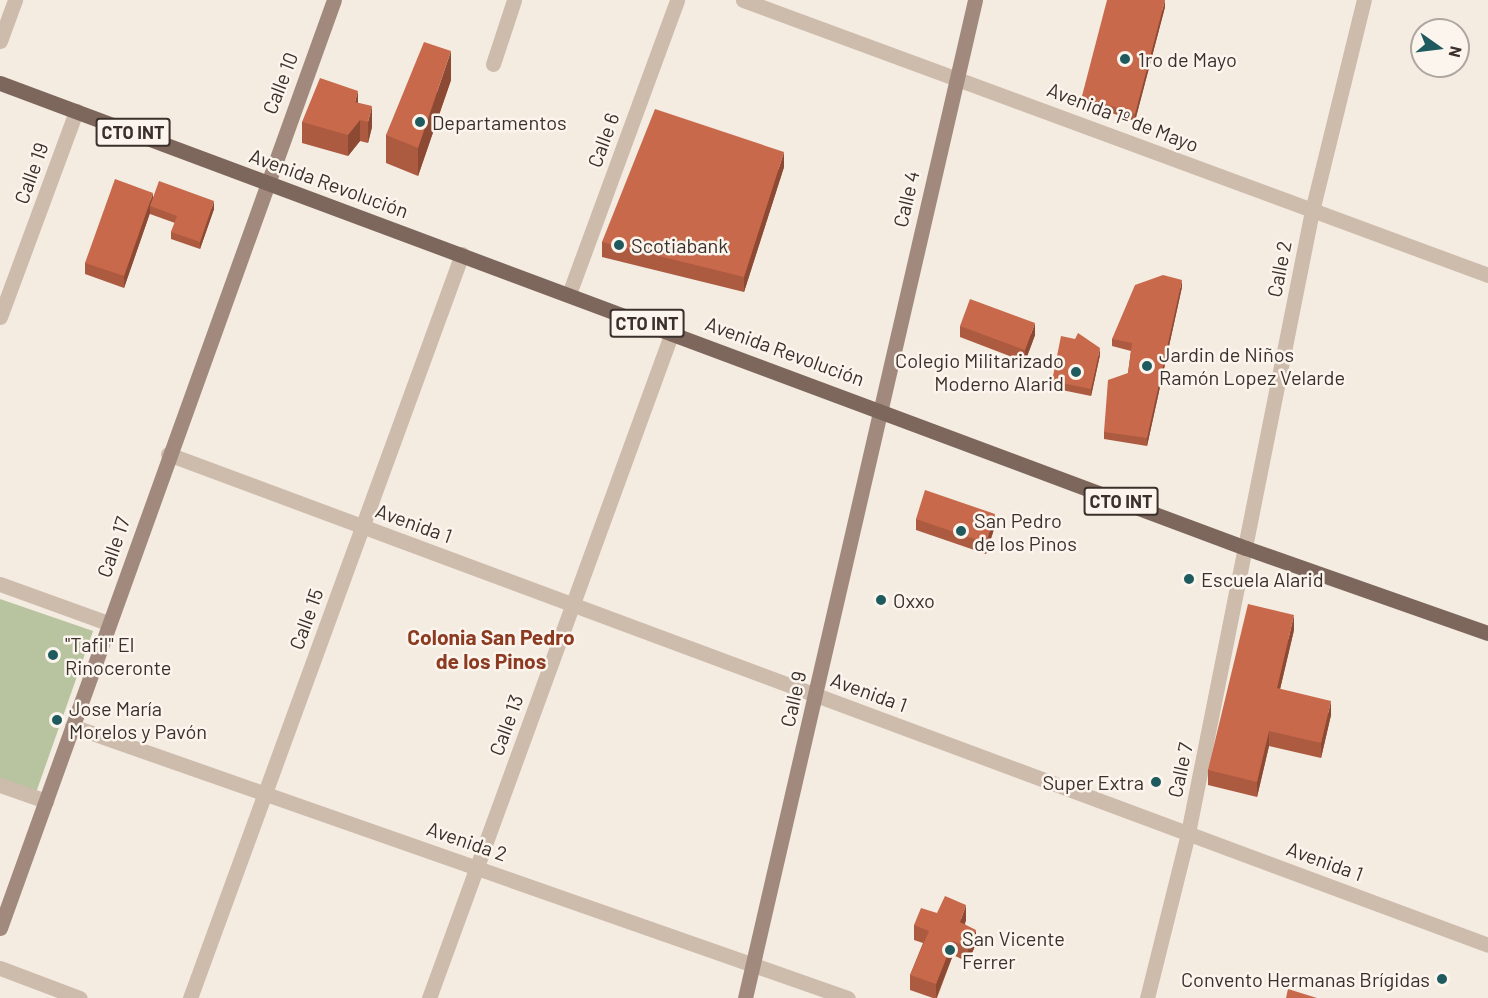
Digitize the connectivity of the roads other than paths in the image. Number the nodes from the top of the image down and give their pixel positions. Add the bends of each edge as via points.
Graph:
1 (15, 0) edge
2 (334, 0) edge
3 (514, 0) edge
4 (676, 0) edge
5 (743, 0) edge
6 (975, 0) edge
7 (1365, 0) edge
8 (0, 41) edge
9 (493, 64) dead end
10 (955, 77) junction
11 (0, 83) edge
12 (76, 111) junction
13 (265, 181) junction
14 (1312, 211) junction
15 (462, 254) junction
16 (1488, 275) edge
17 (569, 294) junction
18 (0, 317) edge
19 (672, 332) junction
20 (879, 409) junction
21 (168, 454) junction
22 (362, 526) junction
23 (1246, 548) junction
24 (0, 584) edge
25 (573, 604) junction
26 (108, 623) junction
27 (1488, 633) edge
28 (816, 695) junction
29 (72, 726) junction
30 (0, 785) edge
31 (264, 792) junction
32 (46, 801) junction
33 (1188, 833) junction
34 (477, 866) junction
35 (0, 928) edge
36 (1488, 945) edge
37 (754, 962) junction
38 (0, 968) edge
39 (80, 998) edge
40 (190, 998) edge
41 (429, 998) edge
42 (745, 998) edge
43 (848, 998) edge
44 (1146, 998) edge

1 - 8 street
2 - 13 street, Calle 10
3 - 9 street
4 - 17 street, Calle 6
5 - 10 street, Avenida 1º de Mayo
6 - 10 street, Calle 4
7 - 14 street, Calle 2
10 - 14 street, Avenida 1º de Mayo
10 - 20 street, Calle 4
11 - 12 main road, Avenida Revolución / CTO INT
12 - 13 main road, Avenida Revolución / CTO INT
12 - 18 street, Calle 19
13 - 15 main road, Avenida Revolución / CTO INT
13 - 21 street, Calle 17
14 - 16 street, Avenida 1º de Mayo
14 - 23 street, Calle 2
15 - 17 main road, Avenida Revolución / CTO INT
15 - 22 street, Calle 15
17 - 19 main road, Avenida Revolución / CTO INT
19 - 20 main road, Avenida Revolución / CTO INT
19 - 25 street, Calle 13
20 - 23 main road, Avenida Revolución / CTO INT
20 - 28 street, Calle 9
21 - 22 street, Avenida 1
21 - 26 street, Calle 17
22 - 25 street, Avenida 1
22 - 31 street, Calle 15
23 - 27 main road, Avenida Revolución / CTO INT
23 - 33 street, Calle 7
24 - 26 street
25 - 28 street, Avenida 1
25 - 34 street, Calle 13
26 - 29 street, Calle 17
28 - 33 street, Avenida 1
28 - 37 street, Calle 9
29 - 31 street, Avenida 2
29 - 32 street, Calle 17
30 - 32 street
31 - 34 street, Avenida 2
31 - 40 street, Calle 15
32 - 35 street, Calle 17
33 - 36 street, Avenida 1
33 - 44 street, Calle 7
34 - 37 street, Avenida 2
34 - 41 street, Calle 13
37 - 42 street, Calle 9
37 - 43 street, Avenida 2
38 - 39 street

